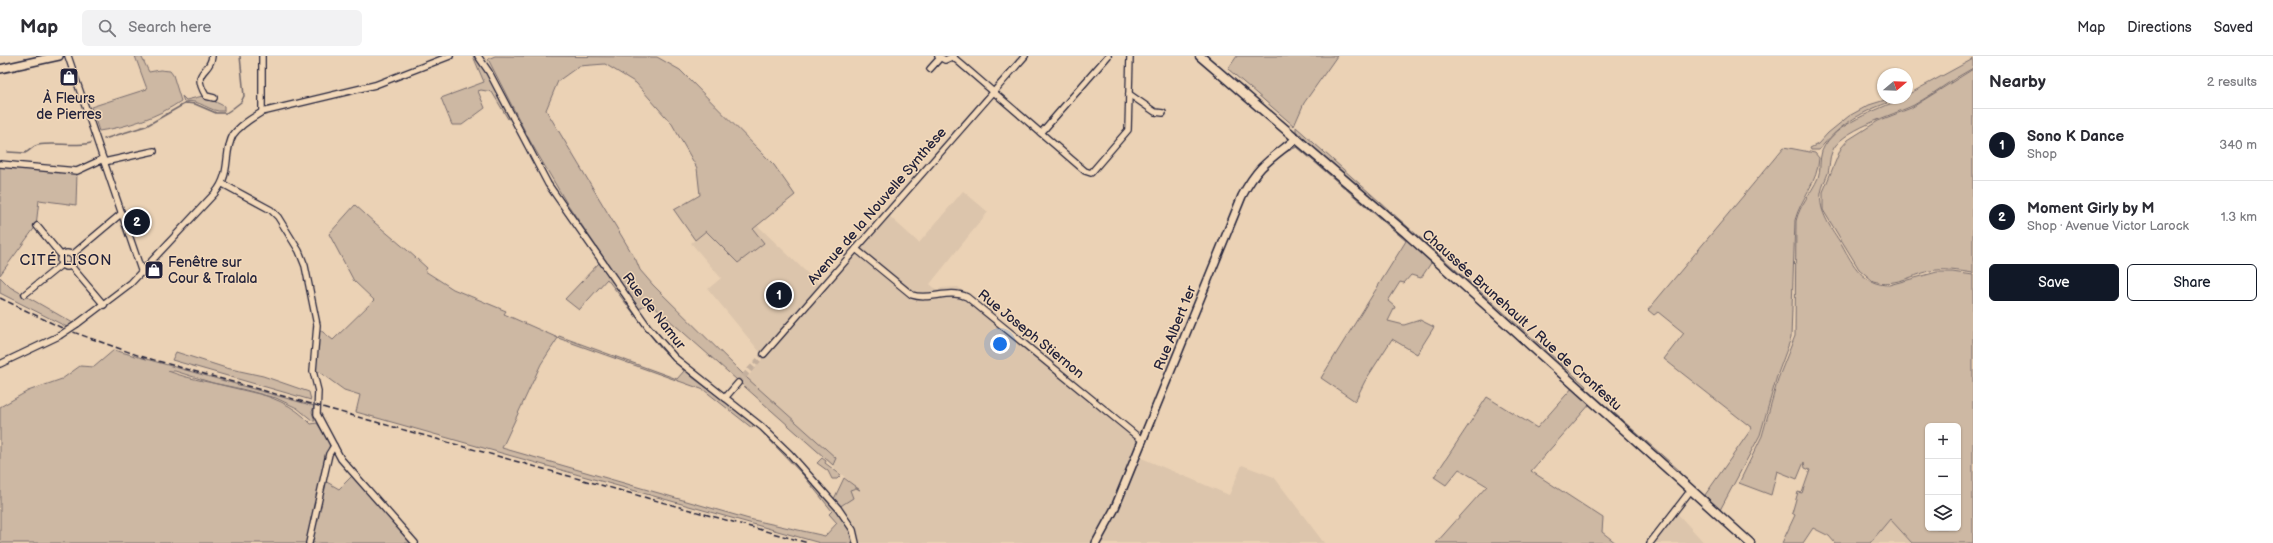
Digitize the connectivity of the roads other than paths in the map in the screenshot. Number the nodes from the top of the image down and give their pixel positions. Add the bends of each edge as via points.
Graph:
1 (59, 56) edge
2 (68, 56) edge
3 (212, 56) edge
4 (262, 56) edge
5 (450, 56) edge
6 (478, 56) edge
7 (953, 56) edge
8 (1025, 56) edge
9 (1108, 56) edge
10 (1130, 56) edge
11 (1200, 56) edge
12 (1204, 56) edge
13 (939, 57) edge
14 (930, 68) dead end
15 (0, 69) edge
16 (1224, 75) junction
17 (994, 92) junction
18 (1129, 94) junction
19 (214, 98) dead end
20 (262, 112) junction
21 (1163, 113) dead end
22 (1041, 133) junction
23 (1295, 136) junction
24 (154, 151) dead end
25 (104, 160) junction
26 (0, 164) edge
27 (223, 184) junction
28 (122, 213) junction
29 (37, 226) dead end
30 (856, 249) junction
31 (61, 255) junction
32 (72, 255) junction
33 (61, 265) junction
34 (71, 266) junction
35 (142, 273) junction
36 (25, 294) dead end
37 (104, 305) junction
38 (764, 354) tunnel mouth
39 (0, 364) edge
40 (738, 383) tunnel mouth
41 (725, 398) junction
42 (1143, 441) junction
43 (334, 446) junction
44 (1691, 490) junction
45 (309, 543) edge
46 (415, 543) edge
47 (856, 543) edge
48 (1096, 543) edge
49 (1650, 543) edge
50 (1750, 543) edge

1 - 15 street
2 - 25 street
3 - 19 street via 201,73 200,80 205,94
4 - 20 street
5 - 20 street via 375,85
6 - 41 street, Rue de Namur via 548,184 629,302 675,358
7 - 13 street via 948,60
7 - 17 street
8 - 17 street, Avenue de la Nouvelle Synthèse
9 - 22 street
10 - 18 street
11 - 16 main road
12 - 16 main road
13 - 14 street
16 - 23 main road, Chaussée Brunehault / Rue de Cronfestu
17 - 22 street
17 - 30 street, Avenue de la Nouvelle Synthèse
18 - 21 street via 1156,112
18 - 22 street via 1128,130 1093,172 1085,171
20 - 27 street via 233,137
23 - 42 street, Rue Albert 1er via 1252,177
23 - 44 main road, Chaussée Brunehault / Rue de Cronfestu via 1457,278
24 - 25 street
25 - 26 street via 78,171
25 - 28 street
27 - 35 street
27 - 43 street via 271,210 278,217 303,259 317,325 313,371 318,391 316,409 318,418
28 - 32 street
28 - 35 street
29 - 31 street
30 - 38 street, Avenue de la Nouvelle Synthèse
30 - 42 street, Rue Joseph Stiernon via 912,295 922,297 955,293 967,297
31 - 32 street
31 - 33 street
32 - 34 street via 74,262
33 - 34 street via 66,268
33 - 36 street
34 - 37 street
35 - 37 street
37 - 39 street, bridge via 59,336
40 - 41 street
41 - 47 street, Rue de Namur via 771,435 818,483 852,528
42 - 48 street, Rue Albert 1er via 1114,510
43 - 45 street via 329,454
43 - 46 street via 346,465
44 - 49 street
44 - 50 main road, Chaussée Brunehault / Rue de Cronfestu

